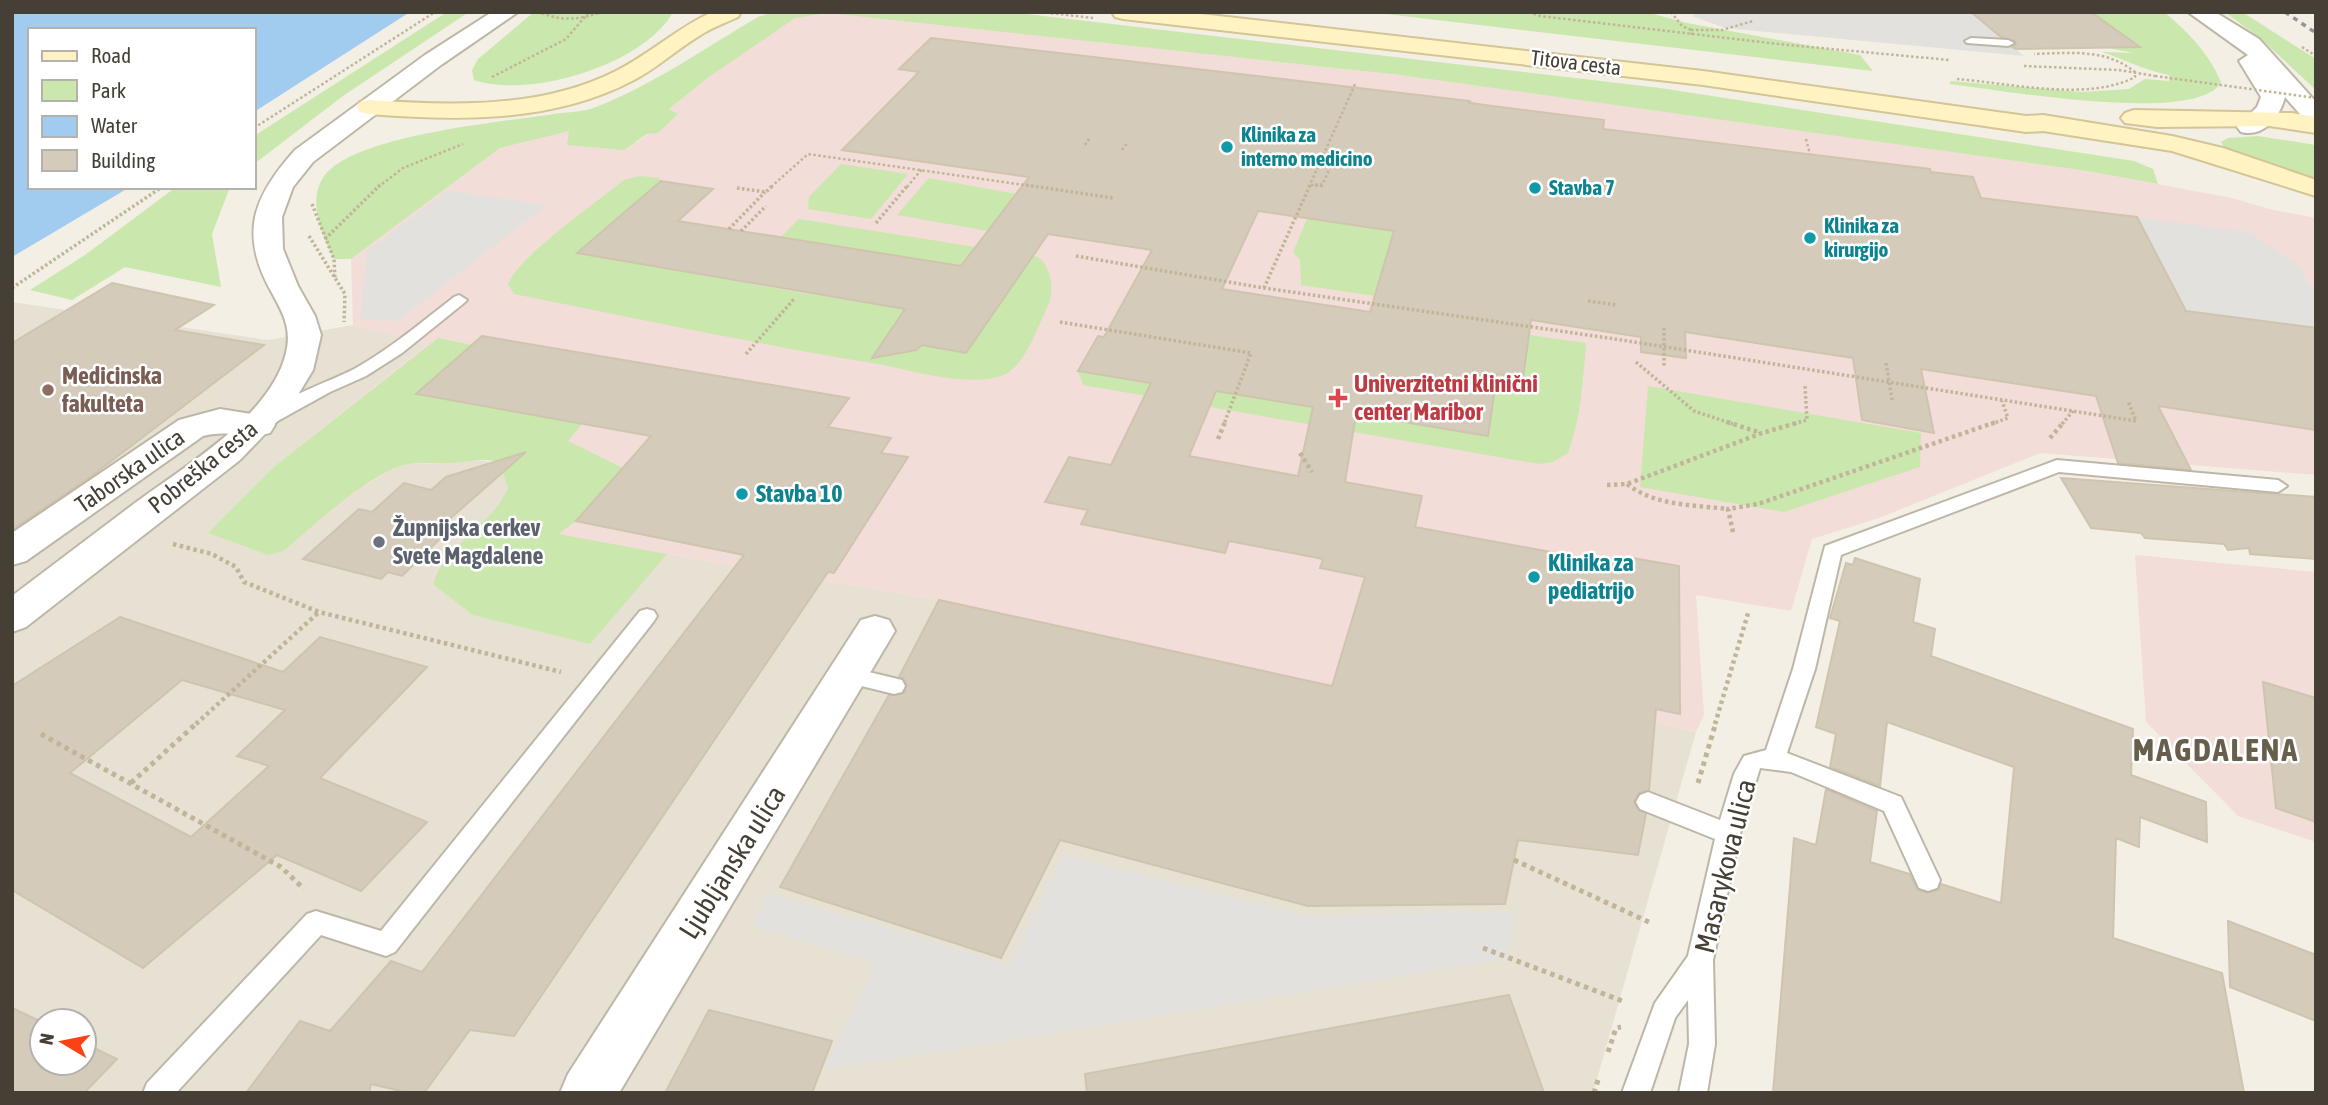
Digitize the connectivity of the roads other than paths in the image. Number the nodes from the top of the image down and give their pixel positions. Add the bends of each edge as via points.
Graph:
1 (508, 12) edge
2 (730, 12) edge
3 (1124, 12) edge
4 (1222, 12) edge
5 (2208, 19) edge
6 (692, 23) edge
7 (1971, 41) dead end
8 (2008, 43) dead end
9 (2235, 50) junction
10 (369, 107) junction
11 (2027, 117) junction
12 (2316, 117) edge
13 (2247, 120) junction
14 (2316, 125) edge
15 (2316, 136) edge
16 (2207, 150) junction
17 (2316, 188) edge
18 (2316, 198) edge
19 (459, 300) dead end
20 (258, 425) junction
21 (2278, 486) dead end
22 (12, 552) edge
23 (647, 616) dead end
24 (12, 617) edge
25 (875, 631) dead end
26 (848, 676) junction
27 (894, 687) dead end
28 (1774, 758) junction
29 (1648, 802) dead end
30 (1728, 834) junction
31 (1928, 880) dead end
32 (1700, 960) junction
33 (158, 1093) edge
34 (588, 1093) edge
35 (1636, 1093) edge
36 (1693, 1093) edge

1 - 10 street, Pobreška cesta
2 - 6 main road
3 - 11 main road, Titova cesta
4 - 11 main road, Titova cesta via 1693,65
5 - 9 street
5 - 12 street via 2251,44
6 - 10 main road via 643,66 567,98 468,110
7 - 8 lane
9 - 13 street via 2235,59 2256,93
9 - 13 street via 2250,61 2273,97 2270,108
10 - 20 street, Pobreška cesta via 304,156 276,187 269,205 264,222 269,250 305,332 293,381
11 - 13 main road
11 - 16 main road via 2110,125
11 - 16 main road via 2046,131 2176,154
13 - 14 main road
13 - 15 main road
13 - 16 main road via 2215,128
16 - 17 main road via 2273,177
16 - 18 main road via 2260,184
19 - 20 lane via 397,350
20 - 22 street, Taborska ulica via 220,420 191,428
20 - 24 street, Pobreška cesta
21 - 28 lane via 2057,466 1832,551 1804,668
23 - 33 lane via 386,944 316,922
25 - 26 street, Ljubljanska ulica
26 - 27 lane
26 - 34 street, Ljubljanska ulica
28 - 30 lane, Masarykova ulica via 1752,762
28 - 31 lane, Masarykova ulica via 1879,796 1898,810
29 - 30 lane
30 - 32 lane, Masarykova ulica
32 - 35 lane via 1664,1012
32 - 36 lane, Masarykova ulica via 1702,1045

